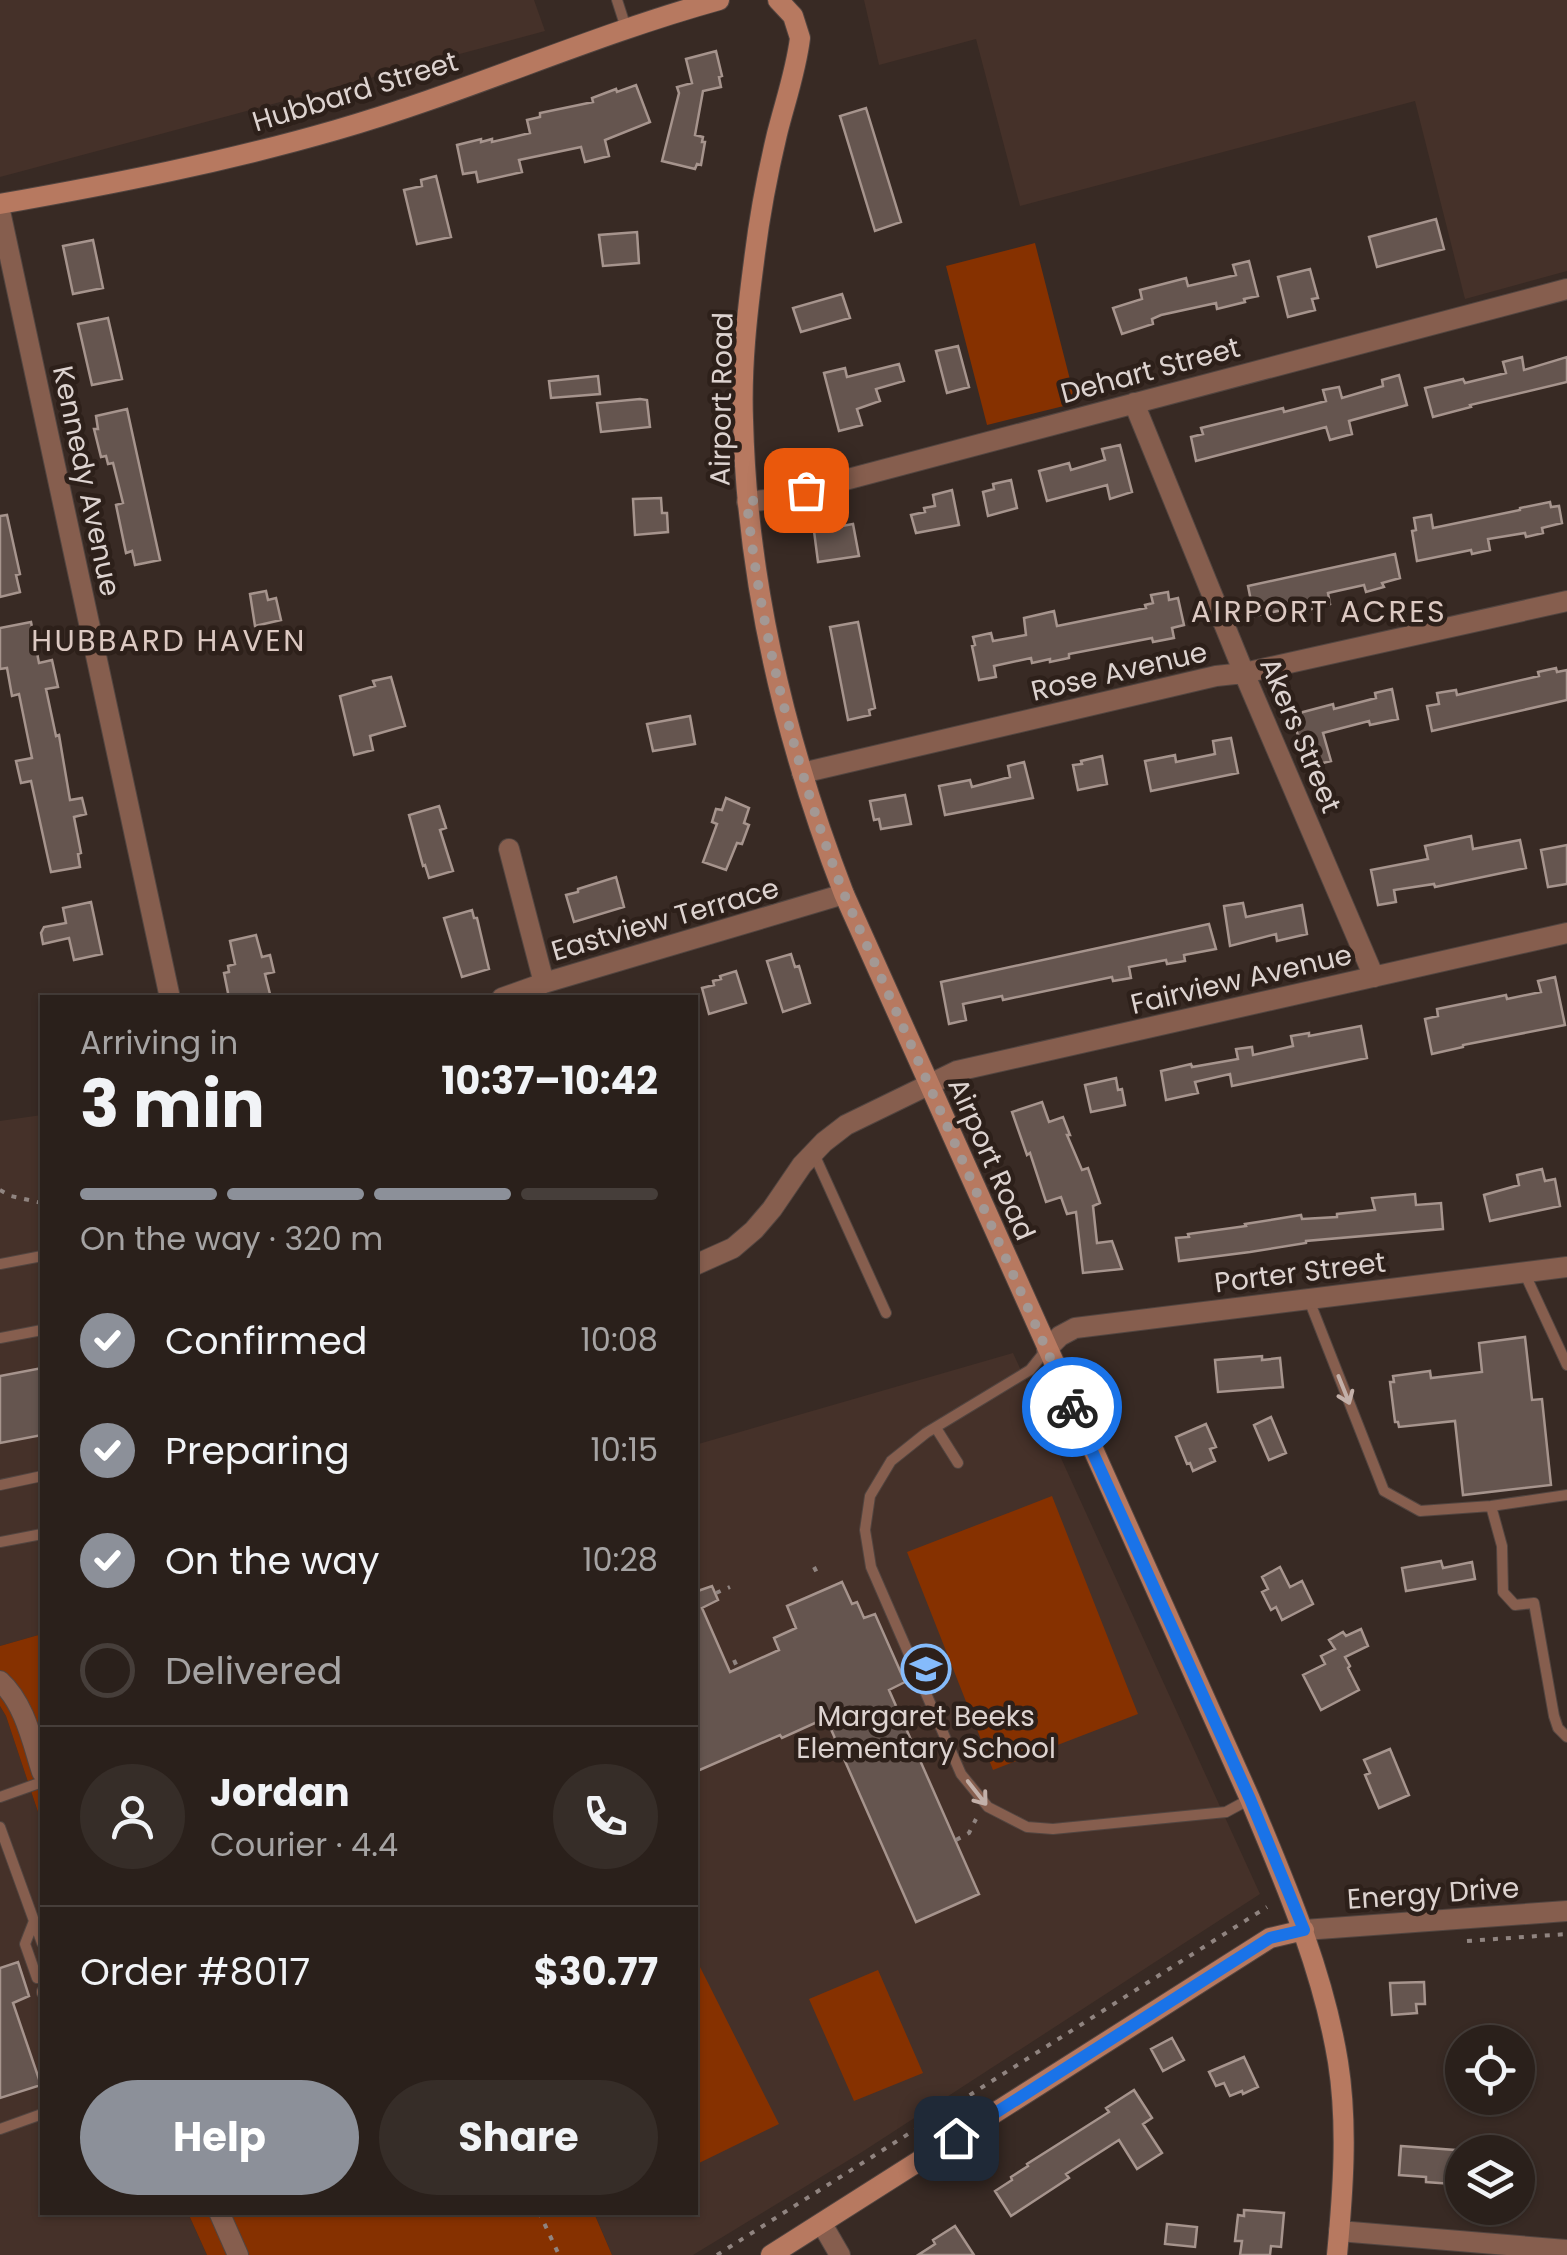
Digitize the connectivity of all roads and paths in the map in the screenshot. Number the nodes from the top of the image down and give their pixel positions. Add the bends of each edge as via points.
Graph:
1 (617, 0) edge
2 (719, 0) edge
3 (779, 0) edge
4 (626, 29) junction
5 (0, 207) edge
6 (1567, 289) edge
7 (1134, 403) junction
8 (747, 502) junction
9 (1567, 600) edge
10 (1244, 672) junction
11 (802, 773) junction
12 (508, 849) dead end
13 (844, 894) junction
14 (1567, 934) edge
15 (1374, 977) junction
16 (544, 983) junction
17 (169, 995) edge
18 (510, 995) edge
19 (929, 1084) junction
20 (814, 1153) junction
21 (0, 1190) edge
22 (40, 1203) edge
23 (40, 1256) edge
24 (0, 1264) edge
25 (698, 1264) edge
26 (1567, 1266) edge
27 (1524, 1272) junction
28 (1308, 1299) junction
29 (886, 1313) dead end
30 (40, 1330) edge
31 (0, 1338) edge
32 (1046, 1349) junction
33 (1567, 1364) edge
34 (936, 1428) junction
35 (958, 1463) dead end
36 (40, 1476) edge
37 (0, 1485) edge
38 (1567, 1495) edge
39 (1492, 1506) junction
40 (40, 1534) edge
41 (0, 1542) edge
42 (814, 1567) dead end
43 (818, 1575) dead end
44 (730, 1588) dead end
45 (716, 1593) dead end
46 (734, 1660) dead end
47 (738, 1669) dead end
48 (0, 1682) edge
49 (1567, 1738) edge
50 (40, 1766) edge
51 (40, 1783) edge
52 (0, 1797) edge
53 (1250, 1799) junction
54 (976, 1819) dead end
55 (0, 1827) edge
56 (956, 1840) dead end
57 (1267, 1907) dead end
58 (1567, 1912) edge
59 (34, 1920) junction
60 (1304, 1930) junction
61 (40, 1937) edge
62 (37, 1978) dead end
63 (40, 2115) edge
64 (0, 2128) edge
65 (220, 2215) edge
66 (539, 2215) edge
67 (822, 2224) junction
68 (1339, 2231) junction
69 (1567, 2250) edge
70 (238, 2255) edge
71 (559, 2255) edge
72 (716, 2255) edge
73 (771, 2255) edge
74 (840, 2255) edge
75 (1337, 2255) edge

1 - 4 lane
2 - 4 street, Hubbard Street
3 - 8 street, Airport Road via 794,16 800,38 768,176 748,311
4 - 5 street, Hubbard Street via 335,130
5 - 17 street, Kennedy Avenue
6 - 7 street, Dehart Street
7 - 8 street, Dehart Street
7 - 10 street, Akers Street
8 - 11 street, Airport Road
9 - 10 street, Rose Avenue
10 - 11 street, Rose Avenue
10 - 15 street, Akers Street
11 - 13 street, Airport Road
12 - 16 street
13 - 16 street, Eastview Terrace
13 - 19 street, Airport Road
14 - 15 street, Fairview Avenue
15 - 19 street, Fairview Avenue via 957,1071
16 - 18 street, Eastview Terrace
19 - 20 street, Fairview Avenue via 846,1126
19 - 32 street, Airport Road
20 - 25 street, Fairview Avenue via 754,1230
20 - 29 lane
21 - 22 path
23 - 24 lane
26 - 27 street, Porter Street
27 - 28 street, Porter Street
27 - 33 lane
28 - 32 street, Porter Street via 1075,1328
28 -> 39 lane via 1384,1491 1420,1511
30 - 31 lane
32 - 34 lane via 1030,1370
32 - 53 street, Airport Road
34 - 35 lane
34 -> 53 lane via 890,1461 870,1496 867,1545 961,1774 988,1807 1052,1830 1226,1812
36 - 37 lane
38 - 39 lane
39 - 49 lane via 1503,1592 1515,1604 1534,1603 1554,1716
40 - 41 lane
42 - 43 path
44 - 45 path
46 - 47 path
48 - 50 street via 21,1709
51 - 52 lane
53 - 60 street, Airport Road
54 - 56 path
55 - 59 lane
57 - 72 path
58 - 60 street, Energy Drive
59 - 61 lane
59 - 62 lane via 25,1944
60 - 67 street via 1270,1938
60 - 68 street, Airport Road via 1338,2066
63 - 64 lane
65 - 70 street
66 - 71 path
67 - 73 street
67 - 74 street
68 - 69 street
68 - 75 street, Airport Road

